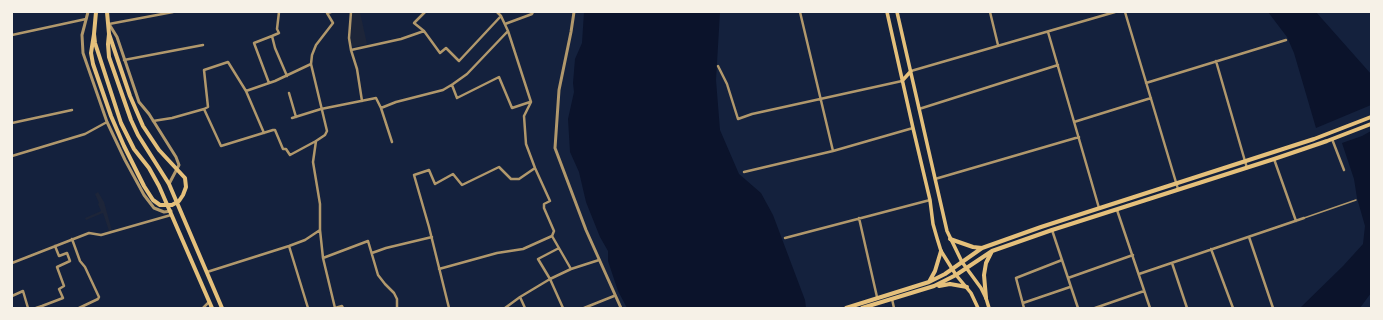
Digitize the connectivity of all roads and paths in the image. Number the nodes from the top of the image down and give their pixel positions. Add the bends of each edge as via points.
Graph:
1 (88, 12) edge
2 (96, 12) edge
3 (107, 12) edge
4 (173, 12) edge
5 (280, 12) edge
6 (328, 12) edge
7 (352, 12) edge
8 (425, 12) edge
9 (497, 12) edge
10 (533, 12) edge
11 (574, 12) edge
12 (800, 12) edge
13 (887, 12) edge
14 (897, 12) edge
15 (990, 12) edge
16 (1115, 12) edge
17 (1125, 12) edge
18 (501, 16) junction
19 (87, 19) junction
20 (108, 24) junction
21 (505, 24) junction
22 (424, 31) junction
23 (508, 31) junction
24 (1048, 32) junction
25 (94, 34) junction
26 (109, 34) junction
27 (12, 35) edge
28 (272, 36) junction
29 (1286, 40) dead end
30 (203, 45) dead end
31 (998, 45) junction
32 (351, 50) junction
33 (124, 60) junction
34 (1216, 61) junction
35 (311, 64) junction
36 (1058, 65) junction
37 (718, 66) dead end
38 (910, 71) junction
39 (287, 76) junction
40 (902, 81) junction
41 (1146, 82) junction
42 (269, 83) junction
43 (452, 85) junction
44 (246, 91) junction
45 (289, 93) dead end
46 (1151, 98) junction
47 (821, 100) junction
48 (362, 101) junction
49 (531, 102) junction
50 (381, 108) junction
51 (204, 109) junction
52 (321, 109) junction
53 (919, 109) junction
54 (72, 110) dead end
55 (296, 117) junction
56 (292, 118) dead end
57 (1371, 118) edge
58 (153, 121) junction
59 (107, 122) junction
60 (1074, 122) junction
61 (12, 123) edge
62 (1371, 124) edge
63 (913, 128) junction
64 (264, 133) junction
65 (1079, 137) junction
66 (1332, 139) junction
67 (316, 141) junction
68 (392, 142) dead end
69 (833, 151) junction
70 (12, 156) edge
71 (1274, 159) junction
72 (1245, 162) junction
73 (535, 168) junction
74 (1247, 168) junction
75 (1344, 170) dead end
76 (744, 172) dead end
77 (935, 179) junction
78 (169, 184) junction
79 (1176, 184) junction
80 (1178, 189) junction
81 (930, 200) junction
82 (1356, 200) dead end
83 (1099, 208) junction
84 (1117, 210) junction
85 (171, 213) junction
86 (859, 218) junction
87 (1304, 218) joint
88 (1296, 220) junction
89 (320, 230) junction
90 (1052, 230) junction
91 (552, 236) junction
92 (1249, 236) junction
93 (432, 237) junction
94 (785, 238) dead end
95 (72, 239) junction
96 (950, 240) junction
97 (55, 246) junction
98 (289, 246) junction
99 (559, 248) junction
100 (982, 248) junction
101 (1211, 249) junction
102 (941, 250) junction
103 (992, 251) junction
104 (372, 253) junction
105 (1133, 256) junction
106 (323, 258) junction
107 (599, 260) junction
108 (1062, 260) junction
109 (962, 262) junction
110 (12, 263) edge
111 (1172, 263) junction
112 (966, 268) junction
113 (439, 269) junction
114 (571, 269) junction
115 (952, 269) junction
116 (206, 273) junction
117 (1139, 274) junction
118 (956, 275) junction
119 (1068, 278) junction
120 (550, 279) junction
121 (929, 282) junction
122 (934, 286) junction
123 (967, 286) junction
124 (1070, 287) junction
125 (1144, 291) junction
126 (12, 296) edge
127 (614, 296) junction
128 (520, 297) junction
129 (877, 297) junction
130 (892, 298) junction
131 (986, 298) junction
132 (210, 302) junction
133 (1023, 303) junction
134 (43, 307) edge
135 (28, 308) edge
136 (36, 308) edge
137 (79, 308) edge
138 (203, 308) edge
139 (212, 308) edge
140 (222, 308) edge
141 (308, 308) edge
142 (335, 308) edge
143 (343, 308) edge
144 (397, 308) edge
145 (449, 308) edge
146 (505, 308) edge
147 (525, 308) edge
148 (563, 308) edge
149 (584, 308) edge
150 (621, 308) edge
151 (846, 308) edge
152 (862, 308) edge
153 (894, 308) edge
154 (978, 308) edge
155 (989, 308) edge
156 (1024, 308) edge
157 (1078, 308) edge
158 (1095, 308) edge
159 (1150, 308) edge
160 (1187, 308) edge
161 (1232, 308) edge
162 (1273, 308) edge

1 - 19 street
2 - 25 main road
3 - 20 main road
4 - 20 street
5 - 28 street via 277,29 280,33
6 - 35 street via 333,23 316,45
7 - 32 street via 349,38
8 - 22 street via 414,23
9 - 18 street
10 - 21 street
11 - 107 street via 559,90 556,148
12 - 47 street
13 - 40 main road
14 - 38 main road
15 - 31 street
16 - 24 street
17 - 41 street
18 - 21 street
18 - 22 street via 459,61 446,48 440,53
19 - 27 street
19 - 59 street via 82,35 83,54
20 - 26 main road
20 - 33 street via 117,37
21 - 23 street
22 - 32 street
23 - 43 street via 467,74
23 - 49 street
24 - 31 street
24 - 36 street
25 - 26 main road via 91,56 113,121 153,200 160,205 175,203 181,199 185,191 185,178 159,150 143,126
25 - 85 main road via 121,123 134,149 159,186
26 - 78 main road via 109,57 131,120
28 - 39 street
28 - 42 street via 254,43
29 - 34 street
30 - 33 street
31 - 38 street
32 - 48 street
33 - 58 street via 138,102
34 - 41 street
34 - 72 street
35 - 39 street
35 - 52 street
36 - 53 street
36 - 60 street
37 - 47 street via 738,119
38 - 40 main road
38 - 53 main road
39 - 42 street
40 - 47 street
40 - 63 main road
41 - 46 street
42 - 44 street
43 - 49 street via 456,98 499,77 512,108
43 - 50 street
44 - 51 street via 228,62 204,70 208,107
44 - 64 street
45 - 55 street
46 - 60 street
46 - 79 street
47 - 69 street
48 - 50 street via 376,98
48 - 52 street
49 - 73 street via 524,116 526,144
50 - 68 street
51 - 58 street
51 - 64 street via 221,146
52 - 55 street
52 - 67 street via 327,133
53 - 77 main road
54 - 61 street
55 - 56 street
57 - 72 main road
58 - 78 street via 179,165
59 - 70 street via 85,134
59 - 85 street via 144,195 154,208
60 - 65 street
62 - 66 main road
63 - 69 street
63 - 81 main road
64 - 67 street via 275,130 283,149 290,155
65 - 77 street
65 - 83 street
66 - 71 main road
66 - 75 street
67 - 89 street via 313,162 320,204
69 - 76 street
71 - 74 main road
71 - 88 street
72 - 74 street
72 - 79 main road
73 - 91 street via 550,202 544,204 544,208 554,231
73 - 93 street via 519,179 511,179 499,167 462,185 453,174 435,184 429,170 414,175
74 - 80 main road
77 - 96 main road
78 - 116 main road
79 - 80 street
79 - 83 main road
80 - 84 main road
81 - 86 street
81 - 102 main road via 933,224
82 - 87 lane
83 - 100 main road
84 - 90 main road
84 - 105 street
85 - 95 street via 101,235 89,233
85 - 132 main road
86 - 94 street
86 - 129 street
87 - 88 street
88 - 92 street
89 - 98 street via 305,240
89 - 106 street
90 - 103 main road
90 - 108 street
91 - 99 street
91 - 113 street via 523,250 497,253
92 - 101 street
92 - 162 street
93 - 104 street
93 - 113 street
95 - 97 street
95 - 137 street via 80,261 99,297
96 - 100 main road
96 - 109 main road
97 - 110 street
97 - 134 street via 59,256 67,253 70,260 57,267 64,287 59,289 63,298
98 - 116 street
98 - 141 street
99 - 114 street
99 - 120 street via 538,259
100 - 109 main road
101 - 111 street
101 - 161 street
102 - 115 main road
102 - 121 main road
103 - 112 main road
103 - 131 main road via 984,275
104 - 106 street via 368,241
104 - 144 street via 378,274 397,299
105 - 117 street
105 - 119 street
106 - 142 street
107 - 114 street
107 - 127 street
108 - 119 street
108 - 133 street via 1016,278
109 - 112 main road
109 - 115 main road
111 - 117 street
111 - 160 street
112 - 118 main road
112 - 131 main road
113 - 145 street
114 - 120 street
115 - 118 main road
115 - 121 main road
116 - 140 main road
117 - 125 street
118 - 122 main road
118 - 123 main road
119 - 124 street
120 - 128 street
120 - 148 street
121 - 129 main road
122 - 123 main road
122 - 130 main road
123 - 154 main road
124 - 133 street
124 - 157 street
125 - 158 street
125 - 159 street
126 - 135 street via 23,291
127 - 149 street
127 - 150 street
128 - 146 street
128 - 147 street
129 - 151 main road
130 - 152 main road
130 - 153 street
131 - 155 main road
132 - 138 street
132 - 139 main road
133 - 156 street
134 - 136 street
142 - 143 street

